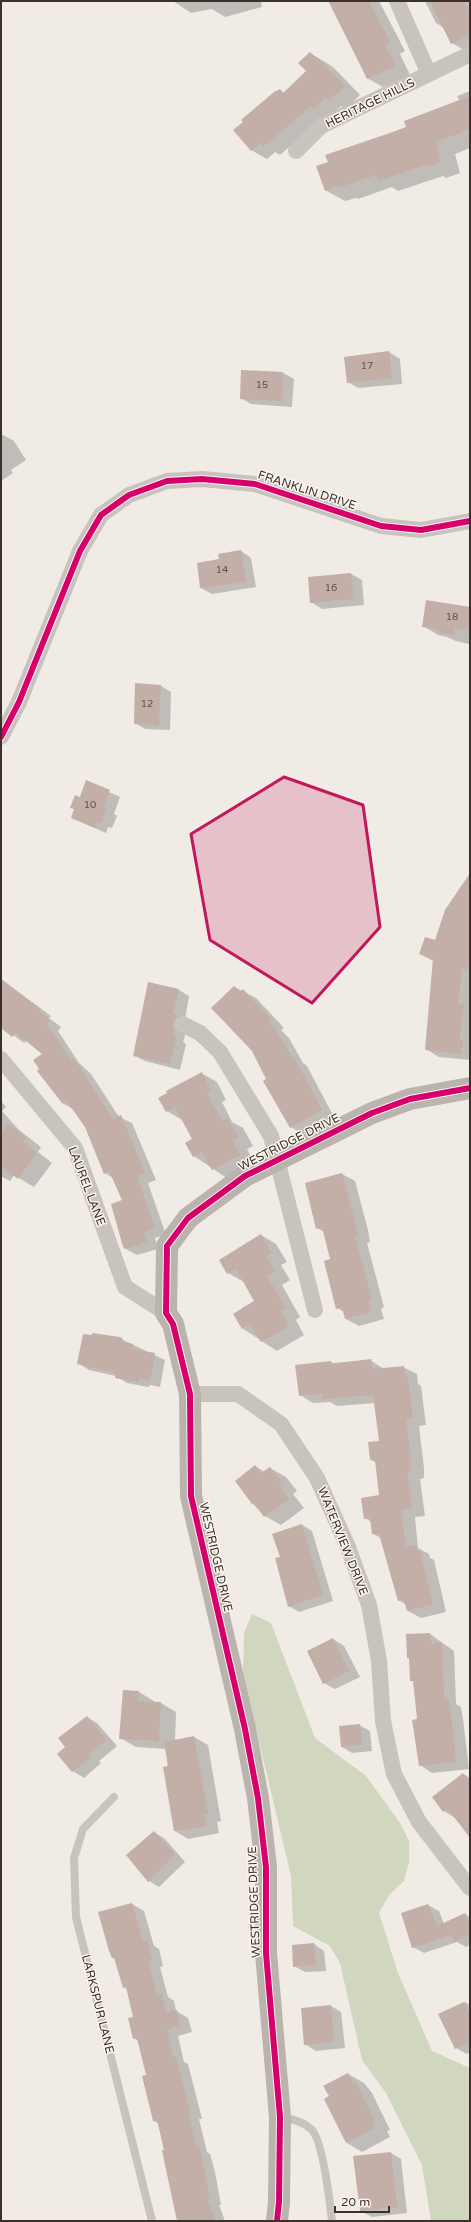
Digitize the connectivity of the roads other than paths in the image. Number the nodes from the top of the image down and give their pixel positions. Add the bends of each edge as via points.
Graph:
1 (397, 1) edge
2 (470, 54) edge
3 (429, 74) junction
4 (296, 151) dead end
5 (470, 521) edge
6 (1, 737) edge
7 (182, 1024) dead end
8 (1, 1059) edge
9 (470, 1088) edge
10 (278, 1160) junction
11 (315, 1310) dead end
12 (166, 1313) junction
13 (190, 1394) junction
14 (114, 1797) dead end
15 (470, 1888) edge
16 (280, 2117) junction
17 (152, 2221) edge
18 (276, 2221) edge
19 (332, 2221) edge

1 - 3 street, HERITAGE HILLS
2 - 3 street, HERITAGE HILLS
3 - 4 street, HERITAGE HILLS via 321,126
5 - 6 street, FRANKLIN DRIVE via 421,530 381,526 255,484 202,478 167,481 129,495 101,516 80,551 19,702
7 - 10 street via 200,1033 220,1052 271,1136
8 - 12 street, LAUREL LANE via 75,1148 125,1287
9 - 10 street, WESTRIDGE DRIVE via 404,1101 372,1113
10 - 11 street
10 - 12 street, WESTRIDGE DRIVE via 245,1176 188,1218 167,1246
12 - 13 street, WESTRIDGE DRIVE via 173,1324
13 - 15 street, WATERVIEW DRIVE via 238,1394 281,1424 317,1478 348,1547 369,1605 379,1661 383,1721 394,1774 419,1822
13 - 16 street, WESTRIDGE DRIVE via 190,1496 245,1729 258,1798 266,1867 266,1953
14 - 17 lane, LARKSPUR LANE via 83,1829 74,1858 76,1917
16 - 18 street, WESTRIDGE DRIVE via 279,2202
16 - 19 lane via 296,2120 312,2130 329,2187

